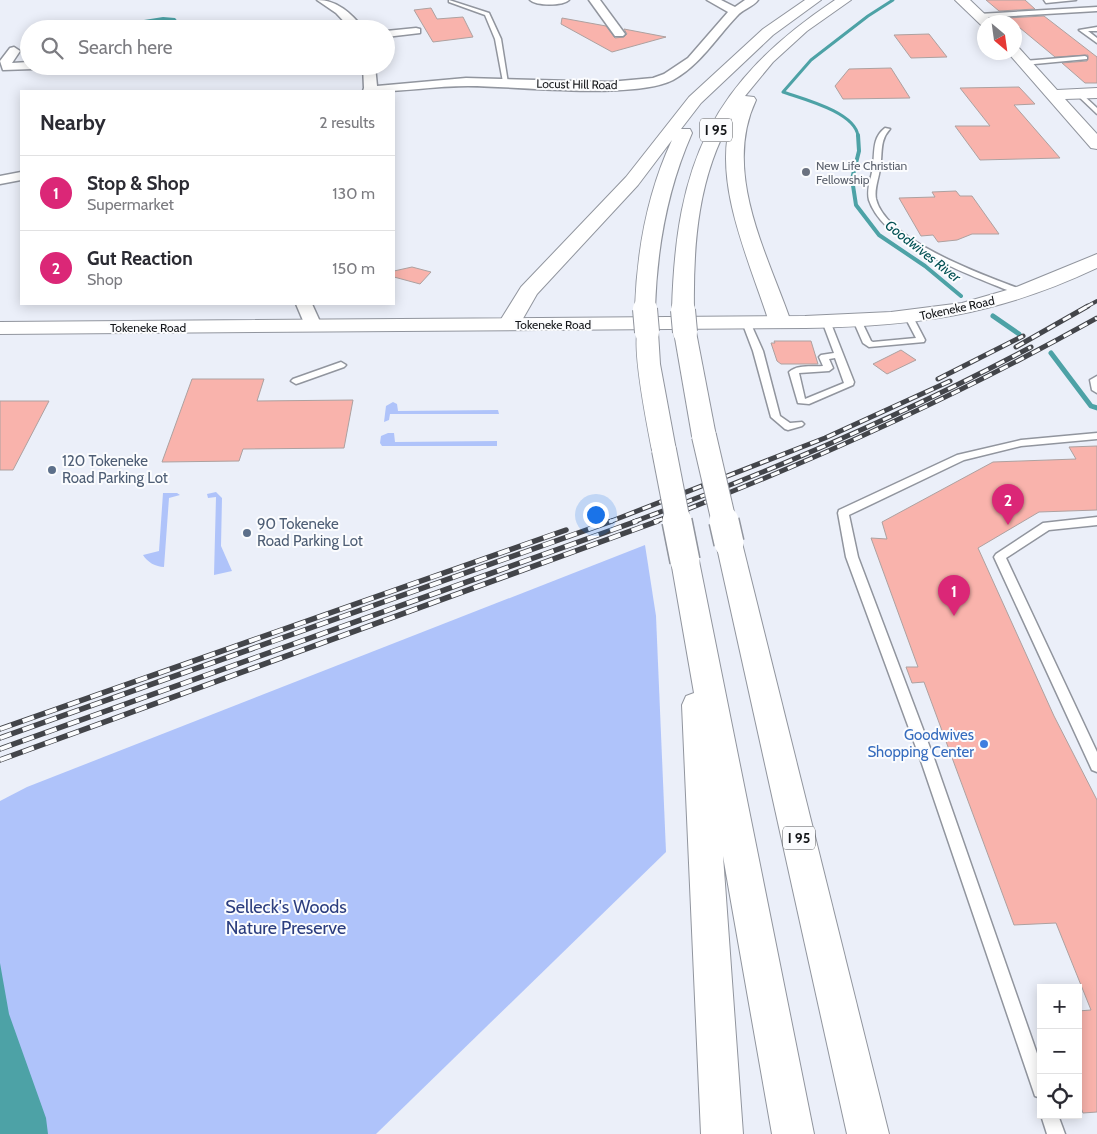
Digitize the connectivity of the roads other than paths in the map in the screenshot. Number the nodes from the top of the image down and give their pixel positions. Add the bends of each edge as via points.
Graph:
1 (322, 0) edge
2 (535, 0) edge
3 (564, 0) edge
4 (594, 0) edge
5 (712, 0) edge
6 (753, 0) edge
7 (814, 0) edge
8 (844, 0) edge
9 (962, 0) edge
10 (1073, 0) edge
11 (451, 1) edge
12 (1045, 1) edge
13 (1097, 9) edge
14 (735, 11) junction
15 (1056, 11) junction
16 (979, 15) edge
17 (1020, 15) edge
18 (349, 20) edge
19 (1097, 29) edge
20 (416, 32) dead end
21 (395, 33) edge
22 (619, 34) dead end
23 (1097, 41) edge
24 (780, 47) junction
25 (15, 49) dead end
26 (741, 56) junction
27 (1022, 57) edge
28 (1085, 58) dead end
29 (1022, 60) edge
30 (20, 66) edge
31 (369, 75) edge
32 (506, 82) junction
33 (370, 90) edge
34 (380, 90) edge
35 (1097, 93) edge
36 (1079, 94) junction
37 (1052, 95) junction
38 (1097, 112) edge
39 (887, 129) dead end
40 (1097, 144) edge
41 (20, 176) edge
42 (0, 180) edge
43 (1097, 260) edge
44 (1020, 292) junction
45 (304, 305) edge
46 (826, 321) junction
47 (746, 322) junction
48 (780, 322) junction
49 (509, 324) junction
50 (313, 326) junction
51 (0, 328) edge
52 (839, 355) junction
53 (341, 365) dead end
54 (1097, 379) edge
55 (296, 381) dead end
56 (1097, 390) edge
57 (799, 424) dead end
58 (1097, 436) edge
59 (1097, 521) edge
60 (686, 570) junction
61 (1097, 766) edge
62 (1037, 1078) edge
63 (1050, 1119) edge
64 (722, 1134) edge
65 (793, 1134) edge
66 (868, 1134) edge
67 (1056, 1134) edge

1 - 18 street
2 - 3 street
4 - 22 street
5 - 14 street
6 - 14 street, Locust Hill Road
7 - 26 main road, I 95
8 - 24 main road, I 95
9 - 16 main road
10 - 12 lane
11 - 32 lane via 487,14 498,39
12 - 15 lane
13 - 15 lane
14 - 32 street, Locust Hill Road via 692,61 655,82 618,86
15 - 17 lane
19 - 23 lane via 1082,30
20 - 21 street
24 - 48 main road via 740,116 734,139 734,157 745,213
24 - 66 main road, I 95, bridge via 732,103 705,154 692,194 685,240 684,321 704,436
25 - 30 street via 6,61 7,67
26 - 49 main road via 695,100 632,181 528,291
26 - 60 main road, I 95, bridge via 694,114 668,167 651,234 646,321 649,364
27 - 28 lane
29 - 37 main road
31 - 33 street
32 - 34 street, Locust Hill Road
35 - 36 main road
36 - 37 main road
36 - 38 lane
37 - 40 main road
39 - 44 lane via 882,132 878,143 872,199 877,208 912,243
41 - 42 street
43 - 44 main road, Tokeneke Road
44 - 46 main road, Tokeneke Road via 964,309 909,317
45 - 50 street
46 - 48 main road, Tokeneke Road
46 - 52 lane
47 - 48 main road, Tokeneke Road
47 - 49 main road, Tokeneke Road
47 - 57 lane via 758,351 776,416 788,426
49 - 50 main road, Tokeneke Road
50 - 51 main road, Tokeneke Road
52 - 52 lane via 848,385 806,402 801,401 794,372 826,369 824,357
53 - 55 lane
54 - 56 lane via 1094,380
58 - 62 lane via 1021,442 960,457 843,514 852,557 928,761
59 - 61 lane via 1047,526 1000,557
60 - 64 main road
60 - 65 main road, I 95
63 - 67 lane

